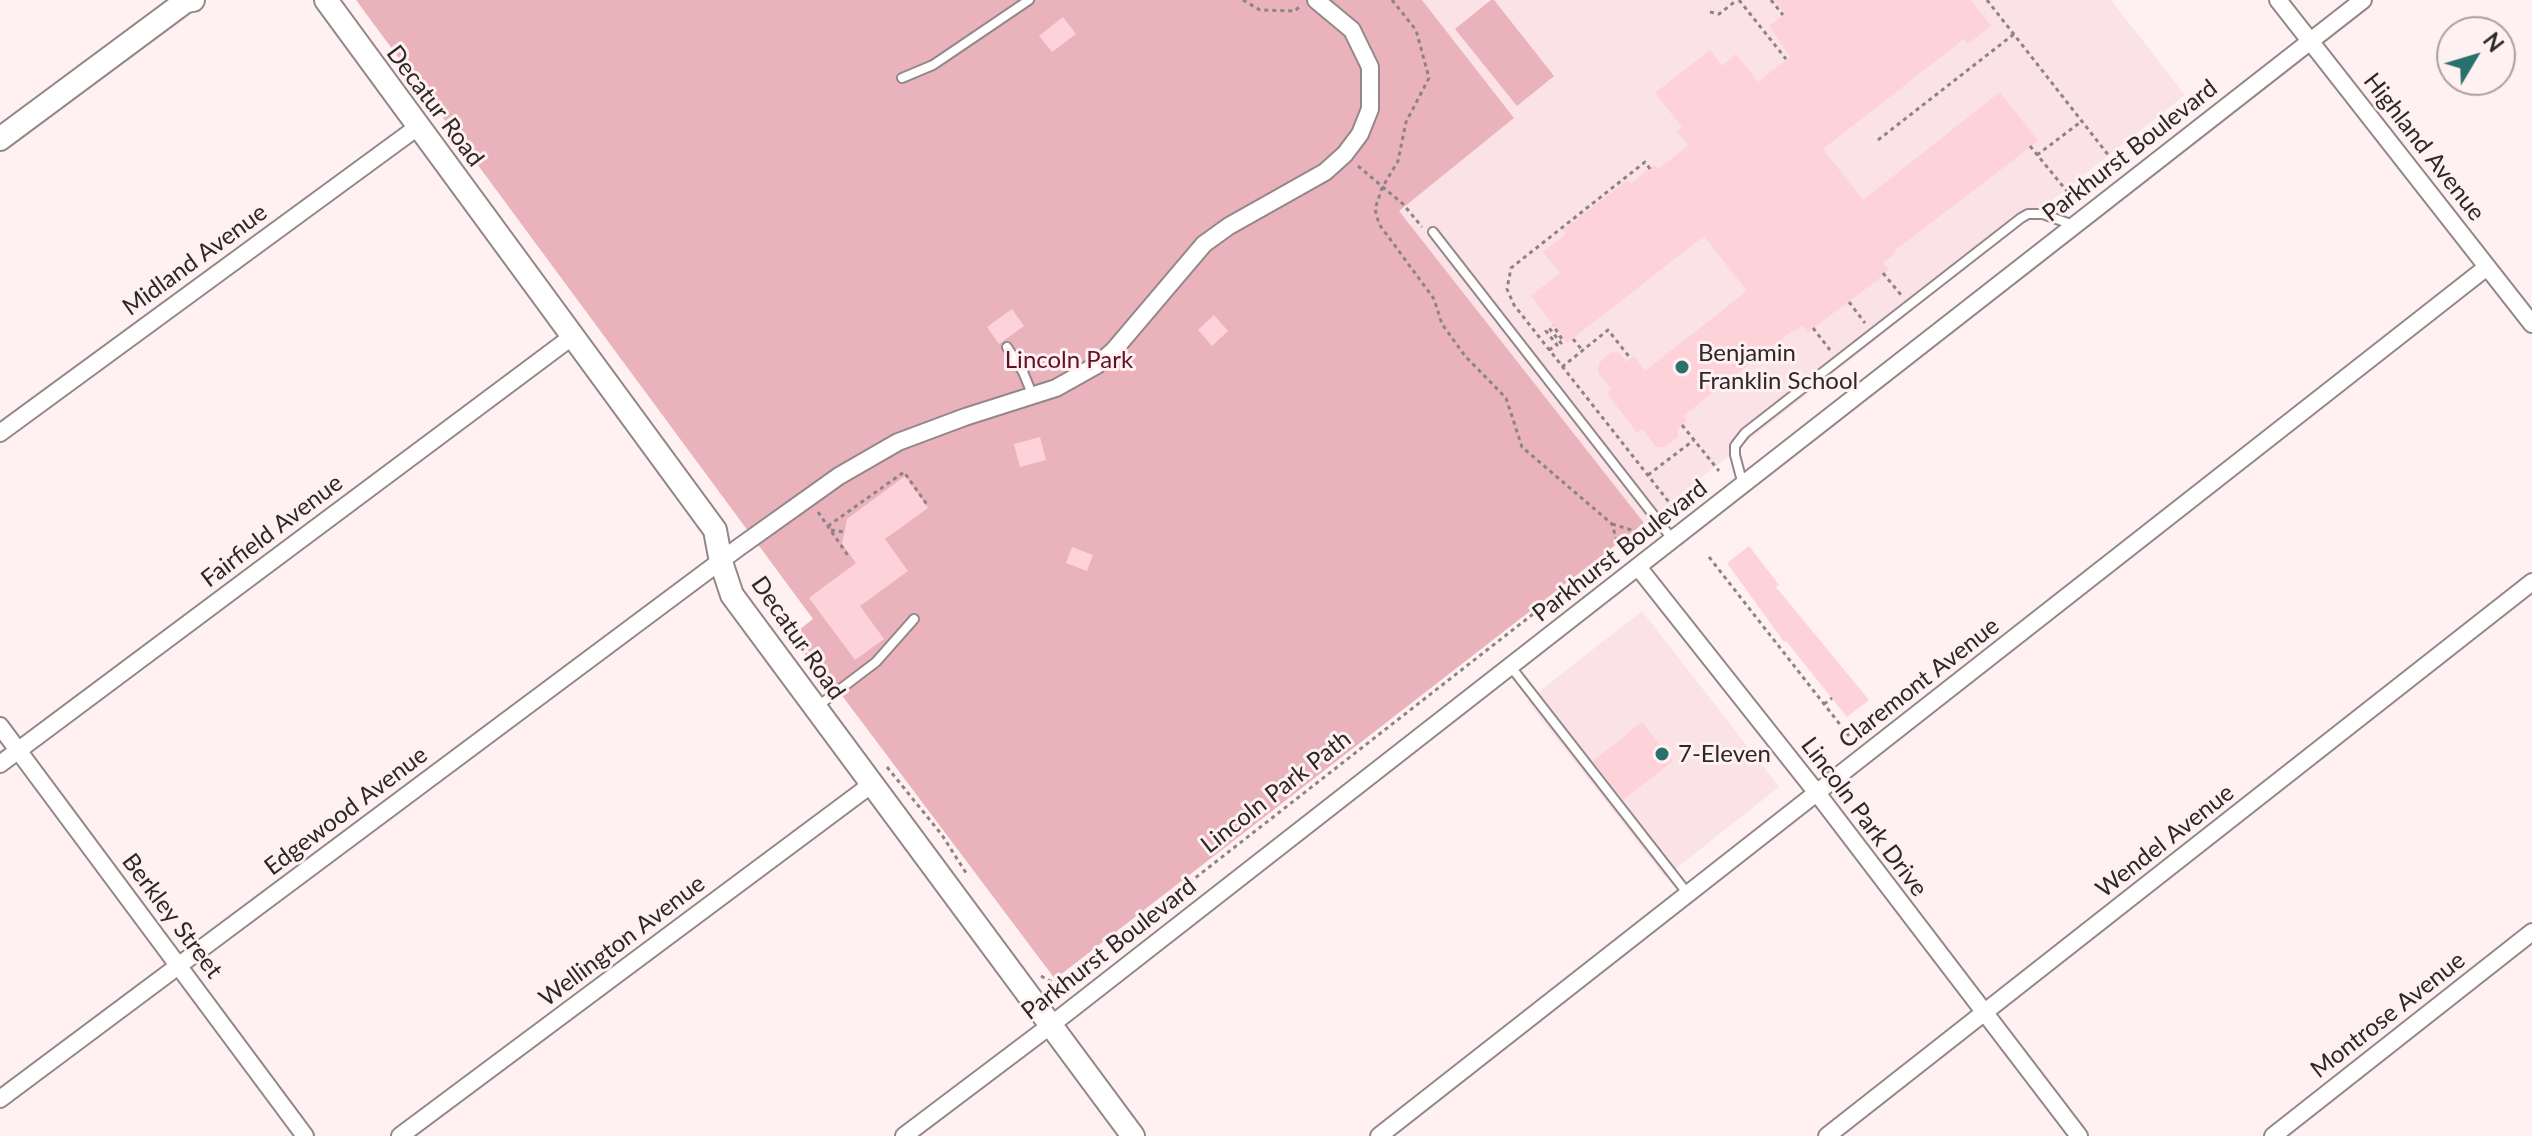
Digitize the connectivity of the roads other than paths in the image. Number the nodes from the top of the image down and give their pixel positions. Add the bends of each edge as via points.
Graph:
1 (189, 0) edge
2 (1029, 0) edge
3 (2278, 0) edge
4 (2363, 0) edge
5 (324, 2) edge
6 (1308, 3) edge
7 (2310, 41) junction
8 (902, 78) dead end
9 (419, 126) junction
10 (0, 139) edge
11 (2074, 226) junction
12 (1433, 232) dead end
13 (2487, 267) junction
14 (2532, 324) edge
15 (573, 336) junction
16 (1007, 347) dead end
17 (1033, 397) junction
18 (0, 433) edge
19 (1743, 485) junction
20 (1673, 540) junction
21 (721, 562) junction
22 (1638, 567) junction
23 (2532, 582) edge
24 (914, 619) dead end
25 (1511, 667) junction
26 (814, 708) junction
27 (0, 726) edge
28 (18, 750) junction
29 (0, 764) edge
30 (872, 784) junction
31 (1817, 793) junction
32 (1688, 894) junction
33 (2532, 932) edge
34 (179, 966) junction
35 (1984, 1014) junction
36 (1051, 1025) junction
37 (0, 1099) edge
38 (305, 1136) edge
39 (400, 1136) edge
40 (904, 1136) edge
41 (1133, 1136) edge
42 (1379, 1136) edge
43 (1827, 1136) edge
44 (2079, 1136) edge
45 (2273, 1136) edge

1 - 10 street
2 - 8 lane via 933,65
3 - 7 street, Highland Avenue
4 - 7 street, Parkhurst Boulevard
5 - 9 street, Decatur Road
6 - 17 street, Edgewood Avenue via 1352,30 1370,67 1370,109 1360,134 1325,172 1204,244 1097,365
7 - 11 street, Parkhurst Boulevard
7 - 13 street, Highland Avenue
9 - 15 street, Decatur Road
9 - 18 street, Midland Avenue
11 - 19 street, Parkhurst Boulevard
11 - 19 lane via 2035,212 2021,218 1795,394 1739,439 1735,455
12 - 20 lane
13 - 14 street, Highland Avenue
13 - 31 street, Claremont Avenue
15 - 21 street, Decatur Road via 715,530
15 - 28 street, Fairfield Avenue
16 - 17 lane
17 - 21 street, Edgewood Avenue via 929,430 870,457
19 - 20 street, Parkhurst Boulevard
20 - 22 street, Parkhurst Boulevard
21 - 26 street, Decatur Road via 732,595
21 - 34 street, Edgewood Avenue
22 - 25 street, Parkhurst Boulevard
22 - 31 street, Lincoln Park Drive
23 - 35 street, Wendel Avenue
24 - 26 lane via 876,662
25 - 32 lane
25 - 36 street, Parkhurst Boulevard
26 - 30 street, Decatur Road
27 - 28 street, Berkley Street
28 - 29 street, Fairfield Avenue
28 - 34 street, Berkley Street
30 - 36 street, Decatur Road
30 - 39 street, Wellington Avenue
31 - 32 street, Claremont Avenue
31 - 35 street, Lincoln Park Drive
32 - 42 street, Claremont Avenue
33 - 45 street, Montrose Avenue
34 - 37 street, Edgewood Avenue
34 - 38 street, Berkley Street
35 - 43 street, Wendel Avenue
35 - 44 street, Lincoln Park Drive
36 - 40 street, Parkhurst Boulevard
36 - 41 street, Decatur Road

